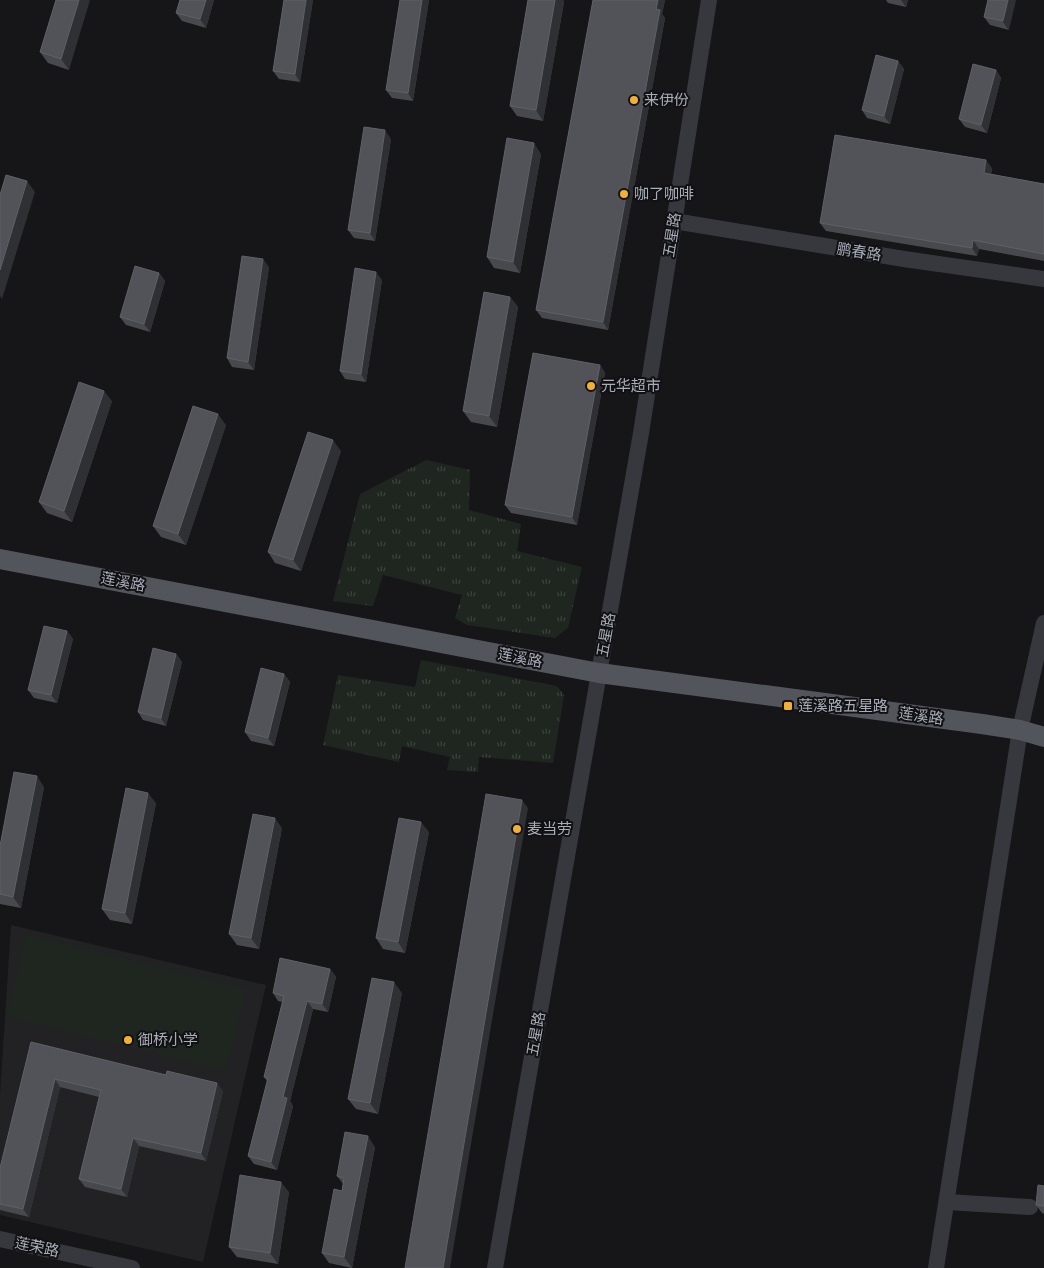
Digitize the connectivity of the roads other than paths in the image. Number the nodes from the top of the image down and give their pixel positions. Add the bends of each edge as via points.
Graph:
1 (709, 0) edge
2 (674, 221) junction
3 (1044, 280) edge
4 (0, 559) edge
5 (1044, 623) edge
6 (599, 673) junction
7 (1020, 730) junction
8 (1044, 737) edge
9 (946, 1202) junction
10 (1030, 1207) dead end
11 (0, 1239) edge
12 (132, 1268) edge
13 (495, 1268) edge
14 (936, 1268) edge

1 - 2 street, 五星路
2 - 3 street, 鹏春路
2 - 6 street, 五星路
4 - 6 main road, 莲溪路
5 - 7 street
6 - 7 main road, 莲溪路
6 - 13 street, 五星路
7 - 8 main road, 莲溪路
7 - 9 street
9 - 10 street
9 - 14 street
11 - 12 street, 莲荣路

